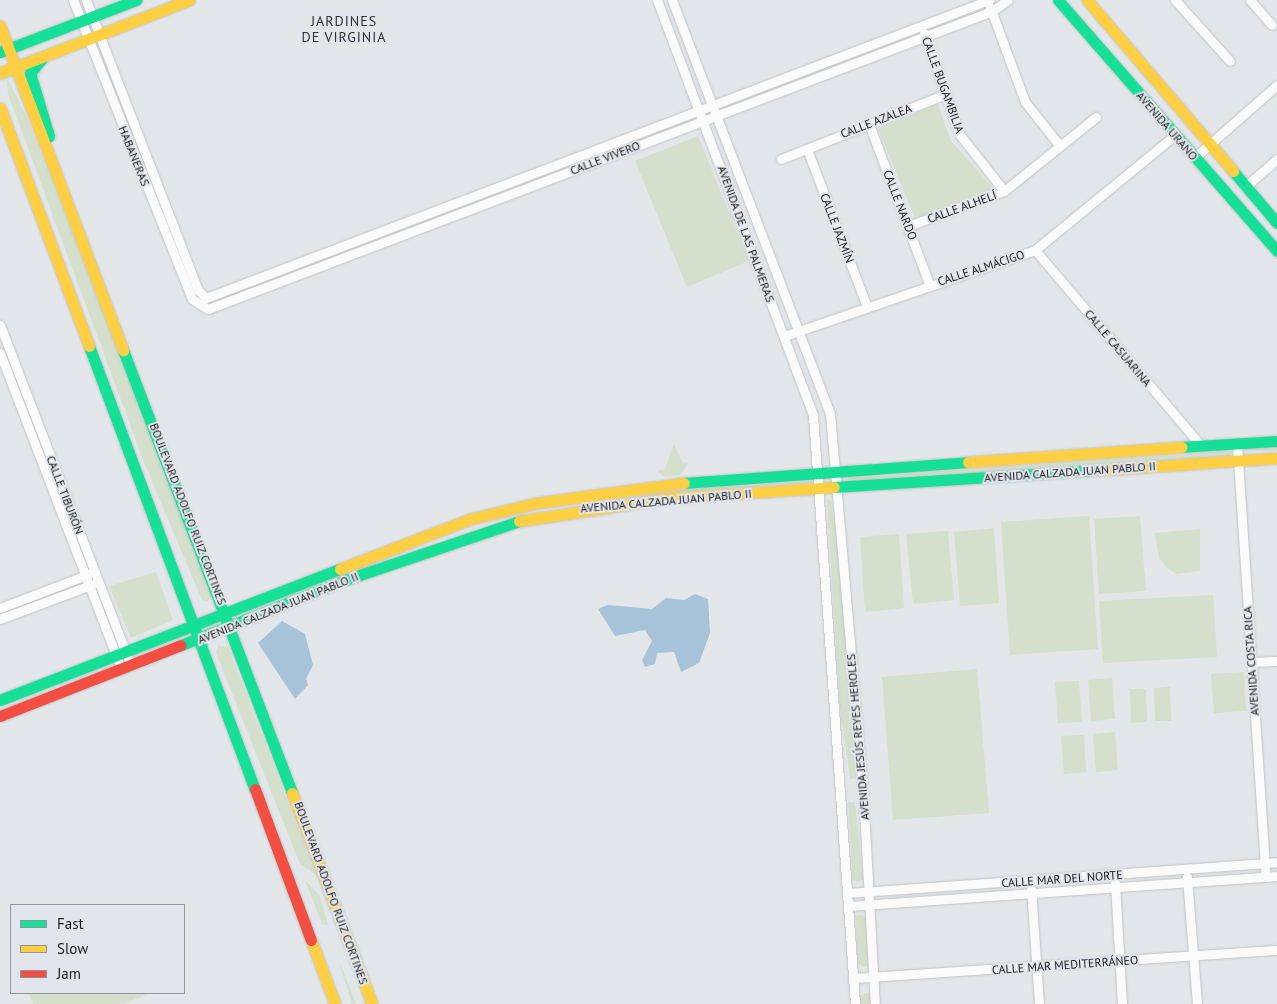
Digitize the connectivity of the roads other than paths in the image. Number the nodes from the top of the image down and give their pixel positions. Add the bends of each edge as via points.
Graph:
1 (73, 0) edge
2 (86, 0) edge
3 (136, 0) edge
4 (190, 0) edge
5 (657, 0) edge
6 (672, 0) edge
7 (988, 0) edge
8 (1008, 0) edge
9 (1058, 0) edge
10 (1087, 0) edge
11 (1175, 0) edge
12 (1250, 0) edge
13 (992, 11) junction
14 (92, 17) junction
15 (81, 21) junction
16 (1272, 25) dead end
17 (0, 26) edge
18 (922, 26) junction
19 (99, 35) junction
20 (925, 36) junction
21 (88, 40) junction
22 (859, 49) junction
23 (4, 50) edge
24 (44, 56) junction
25 (864, 60) junction
26 (1230, 61) dead end
27 (818, 65) junction
28 (15, 67) junction
29 (0, 74) edge
30 (822, 75) junction
31 (1277, 85) edge
32 (946, 94) junction
33 (713, 104) junction
34 (0, 108) edge
35 (700, 109) junction
36 (716, 115) junction
37 (1096, 117) dead end
38 (704, 120) junction
39 (869, 124) junction
40 (137, 130) junction
41 (126, 134) junction
42 (1175, 135) junction
43 (1209, 145) junction
44 (1060, 146) junction
45 (807, 149) junction
46 (1194, 158) junction
47 (781, 159) dead end
48 (1277, 159) edge
49 (58, 184) junction
50 (1245, 187) junction
51 (1004, 191) junction
52 (1277, 223) edge
53 (908, 226) junction
54 (1036, 250) junction
55 (1277, 251) edge
56 (283, 269) junction
57 (287, 280) junction
58 (930, 286) junction
59 (202, 296) joint
60 (867, 307) junction
61 (201, 308) joint
62 (0, 325) edge
63 (801, 331) junction
64 (784, 336) junction
65 (0, 353) edge
66 (1277, 442) edge
67 (1237, 445) junction
68 (1201, 446) junction
69 (1277, 458) edge
70 (1238, 461) junction
71 (834, 471) junction
72 (817, 472) junction
73 (61, 482) junction
74 (668, 484) junction
75 (51, 486) junction
76 (819, 488) junction
77 (836, 488) junction
78 (670, 498) junction
79 (470, 519) junction
80 (476, 533) junction
81 (94, 572) junction
82 (84, 576) junction
83 (98, 582) junction
84 (88, 586) junction
85 (0, 608) edge
86 (225, 611) junction
87 (0, 619) edge
88 (195, 623) junction
89 (231, 626) junction
90 (201, 638) junction
91 (120, 651) junction
92 (1277, 661) edge
93 (1251, 662) junction
94 (126, 668) junction
95 (0, 700) edge
96 (0, 716) edge
97 (1277, 862) edge
98 (1265, 863) junction
99 (1187, 870) junction
100 (1114, 875) junction
101 (1266, 876) junction
102 (1277, 876) edge
103 (1030, 881) junction
104 (1188, 882) junction
105 (1115, 887) junction
106 (869, 891) junction
107 (847, 893) junction
108 (1031, 895) junction
109 (870, 905) junction
110 (848, 906) junction
111 (1277, 950) edge
112 (1194, 956) junction
113 (1119, 961) junction
114 (1037, 967) junction
115 (873, 977) junction
116 (854, 978) junction
117 (335, 1004) edge
118 (372, 1004) edge
119 (856, 1004) edge
120 (875, 1004) edge
121 (1039, 1004) edge
122 (1122, 1004) edge
123 (1197, 1004) edge

1 - 15 street, HABANERAS
2 - 14 street, HABANERAS
3 - 14 main road
4 - 19 main road
5 - 35 street, AVENIDA DE LAS PALMERAS
6 - 33 street, AVENIDA DE LAS PALMERAS
7 - 13 street
7 - 18 street, CALLE VIVERO
8 - 13 street, CALLE VIVERO
9 - 42 main road, AVENIDA URANO
10 - 43 main road, AVENIDA URANO
11 - 26 street
12 - 16 street
13 - 20 street, CALLE VIVERO
13 - 44 street via 1025,102
14 - 15 main road
14 - 19 street, HABANERAS
15 - 21 street, HABANERAS
15 - 23 main road
17 - 23 main road, BOULEVARD ADOLFO RUIZ CORTINES
18 - 20 street, CALLE BUGAMBILIA
18 - 22 street, CALLE VIVERO
19 - 21 main road
19 - 40 street, HABANERAS
20 - 25 street, CALLE VIVERO
20 - 32 street, CALLE BUGAMBILIA
21 - 24 main road
21 - 41 street, HABANERAS
22 - 25 street
22 - 27 street, CALLE VIVERO
23 - 28 main road, BOULEVARD ADOLFO RUIZ CORTINES
24 - 28 main road
24 - 49 main road via 33,66 31,80
25 - 30 street, CALLE VIVERO
27 - 30 street
27 - 33 street, CALLE VIVERO
28 - 29 main road
28 - 49 main road, BOULEVARD ADOLFO RUIZ CORTINES
30 - 36 street, CALLE VIVERO
31 - 43 street
32 - 39 street, CALLE AZALEA
32 - 51 street, CALLE BUGAMBILIA via 960,135
33 - 35 street, CALLE VIVERO
33 - 36 street, AVENIDA DE LAS PALMERAS
34 - 88 main road
35 - 38 street, AVENIDA DE LAS PALMERAS
35 - 56 street, CALLE VIVERO
36 - 38 street, CALLE VIVERO
36 - 63 street, AVENIDA DE LAS PALMERAS
37 - 44 street, CALLE ALHELÍ
38 - 57 street, CALLE VIVERO
38 - 64 street, AVENIDA DE LAS PALMERAS
39 - 45 street, CALLE AZALEA
39 - 53 street, CALLE NARDO
40 - 41 street
40 - 59 street, HABANERAS
41 - 61 street, HABANERAS via 192,299
42 - 46 main road, AVENIDA URANO
42 - 54 street, CALLE ALMÁCIGO
43 - 46 street
43 - 50 main road, AVENIDA URANO
44 - 51 street, CALLE ALHELÍ
45 - 47 street, CALLE AZALEA
45 - 60 street, CALLE JAZMÍN
46 - 55 main road, AVENIDA URANO
48 - 50 street
49 - 86 main road, BOULEVARD ADOLFO RUIZ CORTINES
50 - 52 main road, AVENIDA URANO
51 - 53 street, CALLE ALHELÍ
53 - 58 street, CALLE NARDO
54 - 58 street, CALLE ALMÁCIGO
54 - 68 street, CALLE CASUARINA
56 - 57 street
56 - 59 street, CALLE VIVERO
57 - 61 street, CALLE VIVERO via 212,309
58 - 60 street, CALLE ALMÁCIGO
60 - 63 street, CALLE ALMÁCIGO
62 - 73 street, CALLE TIBURÓN
63 - 64 street, CALLE ALMÁCIGO
63 - 71 street, AVENIDA DE LAS PALMERAS via 828,404
64 - 72 street, AVENIDA DE LAS PALMERAS via 810,405
65 - 75 street, CALLE TIBURÓN
66 - 67 main road, AVENIDA CALZADA JUAN PABLO II
67 - 68 main road, AVENIDA CALZADA JUAN PABLO II
67 - 70 street, AVENIDA COSTA RICA
68 - 71 main road, AVENIDA CALZADA JUAN PABLO II
69 - 70 main road, AVENIDA CALZADA JUAN PABLO II
70 - 77 main road, AVENIDA CALZADA JUAN PABLO II
70 - 93 street, AVENIDA COSTA RICA
71 - 72 main road, AVENIDA CALZADA JUAN PABLO II
71 - 77 street, AVENIDA JESÚS REYES HEROLES
72 - 74 main road, AVENIDA CALZADA JUAN PABLO II
72 - 76 street, AVENIDA JESÚS REYES HEROLES
73 - 75 street
73 - 81 street, CALLE TIBURÓN
74 - 78 main road
74 - 79 main road, AVENIDA CALZADA JUAN PABLO II via 536,502
75 - 82 street, CALLE TIBURÓN
76 - 77 main road, AVENIDA CALZADA JUAN PABLO II
76 - 78 main road, AVENIDA CALZADA JUAN PABLO II
76 - 107 street, AVENIDA JESÚS REYES HEROLES
77 - 106 street, AVENIDA JESÚS REYES HEROLES
78 - 80 main road, AVENIDA CALZADA JUAN PABLO II via 557,512
79 - 80 main road
79 - 86 main road, AVENIDA CALZADA JUAN PABLO II
80 - 89 main road, AVENIDA CALZADA JUAN PABLO II
81 - 82 street
81 - 83 street, CALLE TIBURÓN
82 - 84 street, CALLE TIBURÓN
82 - 85 street
83 - 84 street
83 - 91 street, CALLE TIBURÓN
84 - 87 street
84 - 91 street, CALLE TIBURÓN
86 - 88 main road, AVENIDA CALZADA JUAN PABLO II
86 - 89 main road, BOULEVARD ADOLFO RUIZ CORTINES
88 - 90 main road
88 - 91 main road, AVENIDA CALZADA JUAN PABLO II
89 - 90 main road, AVENIDA CALZADA JUAN PABLO II
89 - 118 main road, BOULEVARD ADOLFO RUIZ CORTINES
90 - 94 main road, AVENIDA CALZADA JUAN PABLO II
90 - 117 main road
91 - 94 street, CALLE TIBURÓN
91 - 95 main road, AVENIDA CALZADA JUAN PABLO II
92 - 93 street
93 - 98 street, AVENIDA COSTA RICA
94 - 96 main road, AVENIDA CALZADA JUAN PABLO II
97 - 98 street, CALLE MAR DEL NORTE
98 - 99 street, CALLE MAR DEL NORTE
98 - 101 street, AVENIDA COSTA RICA
99 - 100 street, CALLE MAR DEL NORTE
99 - 104 street
100 - 103 street, CALLE MAR DEL NORTE
100 - 105 street
101 - 102 street, CALLE MAR DEL NORTE
101 - 104 street, CALLE MAR DEL NORTE
103 - 106 street, CALLE MAR DEL NORTE
103 - 108 street
104 - 105 street, CALLE MAR DEL NORTE
104 - 112 street
105 - 108 street, CALLE MAR DEL NORTE
105 - 113 street
106 - 107 street, CALLE MAR DEL NORTE
106 - 109 street, AVENIDA JESÚS REYES HEROLES
107 - 110 street, AVENIDA JESÚS REYES HEROLES
108 - 109 street, CALLE MAR DEL NORTE
108 - 114 street
109 - 110 street, CALLE MAR DEL NORTE
109 - 115 street, AVENIDA JESÚS REYES HEROLES
110 - 116 street, AVENIDA JESÚS REYES HEROLES
111 - 112 street, CALLE MAR MEDITERRÁNEO
112 - 113 street, CALLE MAR MEDITERRÁNEO
112 - 123 street
113 - 114 street, CALLE MAR MEDITERRÁNEO
113 - 122 street
114 - 115 street, CALLE MAR MEDITERRÁNEO
114 - 121 street
115 - 116 street, CALLE MAR MEDITERRÁNEO
115 - 120 street, AVENIDA JESÚS REYES HEROLES
116 - 119 street, AVENIDA JESÚS REYES HEROLES

